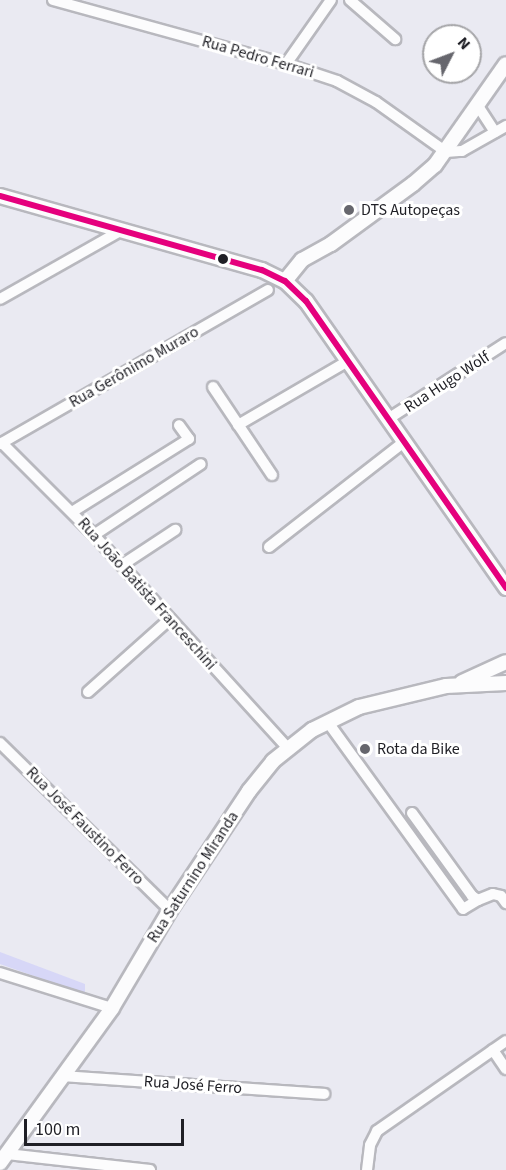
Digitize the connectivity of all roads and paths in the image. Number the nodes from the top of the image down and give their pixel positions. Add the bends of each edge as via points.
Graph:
1 (53, 0) edge
2 (331, 0) edge
3 (350, 0) edge
4 (75, 3) edge
5 (395, 39) dead end
6 (286, 64) junction
7 (506, 64) edge
8 (478, 106) junction
9 (506, 126) edge
10 (495, 132) junction
11 (446, 152) junction
12 (0, 196) edge
13 (122, 230) junction
14 (285, 281) junction
15 (268, 290) dead end
16 (0, 299) edge
17 (506, 343) edge
18 (348, 361) junction
19 (213, 387) dead end
20 (388, 419) junction
21 (179, 424) dead end
22 (238, 425) junction
23 (404, 442) junction
24 (1, 444) edge
25 (201, 464) dead end
26 (272, 475) dead end
27 (72, 512) junction
28 (175, 530) dead end
29 (94, 535) junction
30 (269, 547) dead end
31 (122, 566) junction
32 (506, 588) edge
33 (170, 619) junction
34 (506, 662) edge
35 (506, 683) edge
36 (458, 684) junction
37 (88, 692) dead end
38 (327, 721) junction
39 (0, 742) edge
40 (288, 748) junction
41 (412, 813) dead end
42 (478, 900) junction
43 (506, 903) edge
44 (170, 910) junction
45 (0, 973) edge
46 (112, 1008) junction
47 (506, 1041) edge
48 (493, 1050) junction
49 (506, 1068) edge
50 (63, 1076) junction
51 (324, 1094) dead end
52 (3, 1159) edge
53 (150, 1170) edge
54 (367, 1170) edge

1 - 4 street, Rua Pedro Ferrari
2 - 6 street
3 - 5 street
4 - 6 street, Rua Pedro Ferrari
6 - 11 street, Rua Pedro Ferrari via 355,89
7 - 8 street
8 - 10 street
8 - 11 street
9 - 10 street
10 - 11 street via 462,151
11 - 14 street via 413,184
12 - 13 street
13 - 14 street via 262,270
13 - 16 street
14 - 18 street via 306,301
15 - 24 street, Rua Gerônimo Muraro
17 - 20 street, Rua Hugo Wolf
18 - 20 street
18 - 22 street
19 - 22 street
20 - 23 street
21 - 27 street via 189,439
22 - 26 street
23 - 30 street
23 - 32 street
24 - 27 street, Rua João Batista Franceschini
25 - 29 street
27 - 29 street, Rua João Batista Franceschini
28 - 31 street
29 - 31 street, Rua João Batista Franceschini
31 - 33 street, Rua João Batista Franceschini
33 - 37 street
33 - 40 street, Rua João Batista Franceschini
34 - 36 street, Rua Saturnino Miranda
35 - 36 street, Rua Saturnino Miranda
36 - 38 street, Rua Saturnino Miranda via 359,707
38 - 40 street, Rua Saturnino Miranda
38 - 42 street via 463,909
39 - 44 street, Rua José Faustino Ferro
40 - 44 street, Rua Saturnino Miranda via 262,772
41 - 42 street
42 - 43 street via 493,894
44 - 46 street, Rua Saturnino Miranda
45 - 46 street
46 - 50 street, Rua Saturnino Miranda
47 - 48 street
48 - 49 street
48 - 54 street via 377,1131 370,1145
50 - 51 street, Rua José Ferro
50 - 52 street, Rua Saturnino Miranda
52 - 53 street

